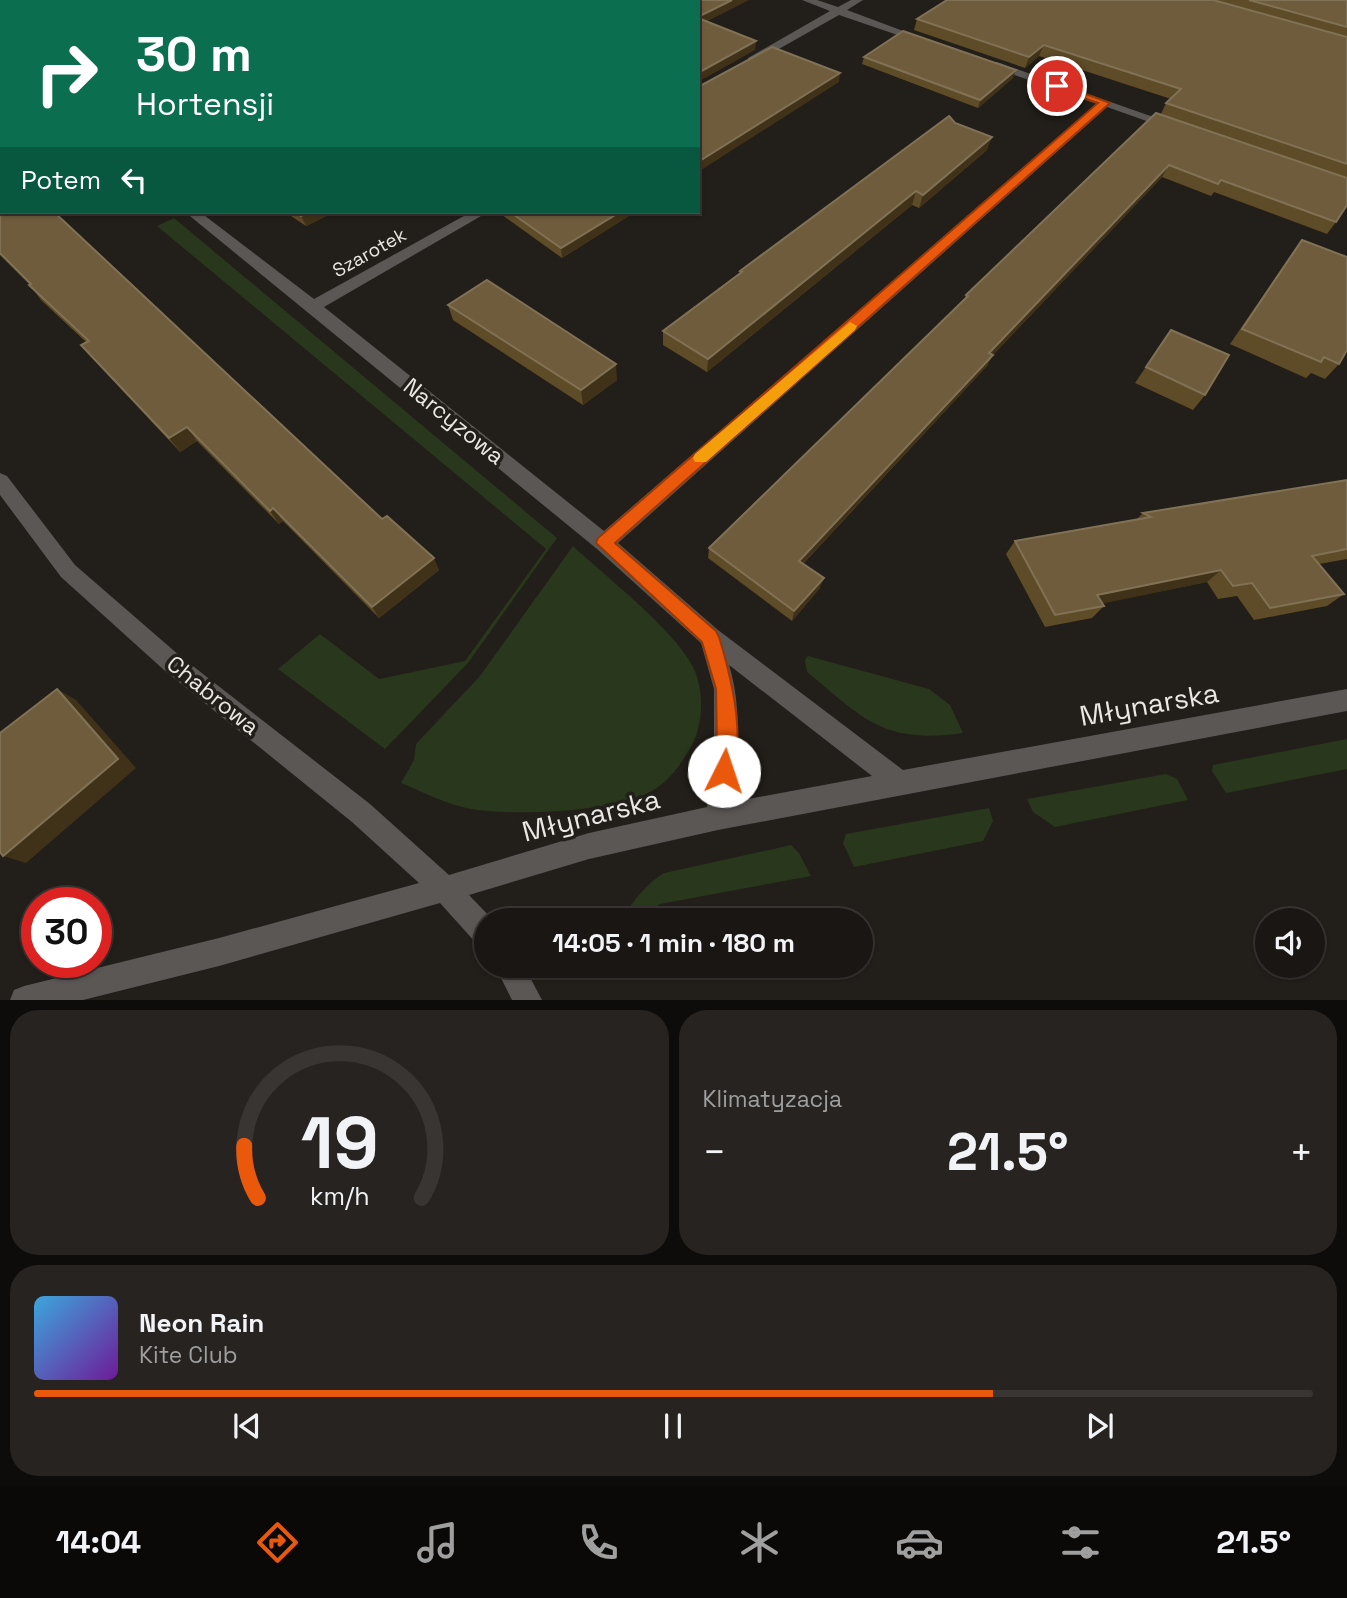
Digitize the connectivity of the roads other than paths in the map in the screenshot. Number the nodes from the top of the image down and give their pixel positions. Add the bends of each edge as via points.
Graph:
1 (807, 0) edge
2 (858, 0) edge
3 (839, 11) junction
4 (940, 46) edge
5 (978, 59) edge
6 (745, 64) edge
7 (1105, 103) junction
8 (1181, 129) edge
9 (195, 214) edge
10 (477, 214) edge
11 (313, 306) junction
12 (0, 481) edge
13 (604, 543) junction
14 (710, 637) junction
15 (1347, 700) edge
16 (900, 783) junction
17 (718, 817) junction
18 (446, 889) junction
19 (474, 920) edge
20 (516, 978) edge
21 (24, 999) edge
22 (528, 999) edge

1 - 3 street
2 - 3 street
3 - 4 street
3 - 6 street
5 - 7 street
7 - 8 street
7 - 13 street
9 - 11 street, Narcyzowa
10 - 11 street, Szarotek
11 - 13 street, Narcyzowa
12 - 18 street, Chabrowa via 68,571
13 - 14 street, Narcyzowa
14 - 16 street, Narcyzowa
14 - 17 street via 725,689 726,747
15 - 16 street, Młynarska
16 - 17 street, Młynarska
17 - 18 street, Młynarska via 589,846
18 - 19 street, Chabrowa
18 - 21 street, Młynarska
20 - 22 street

